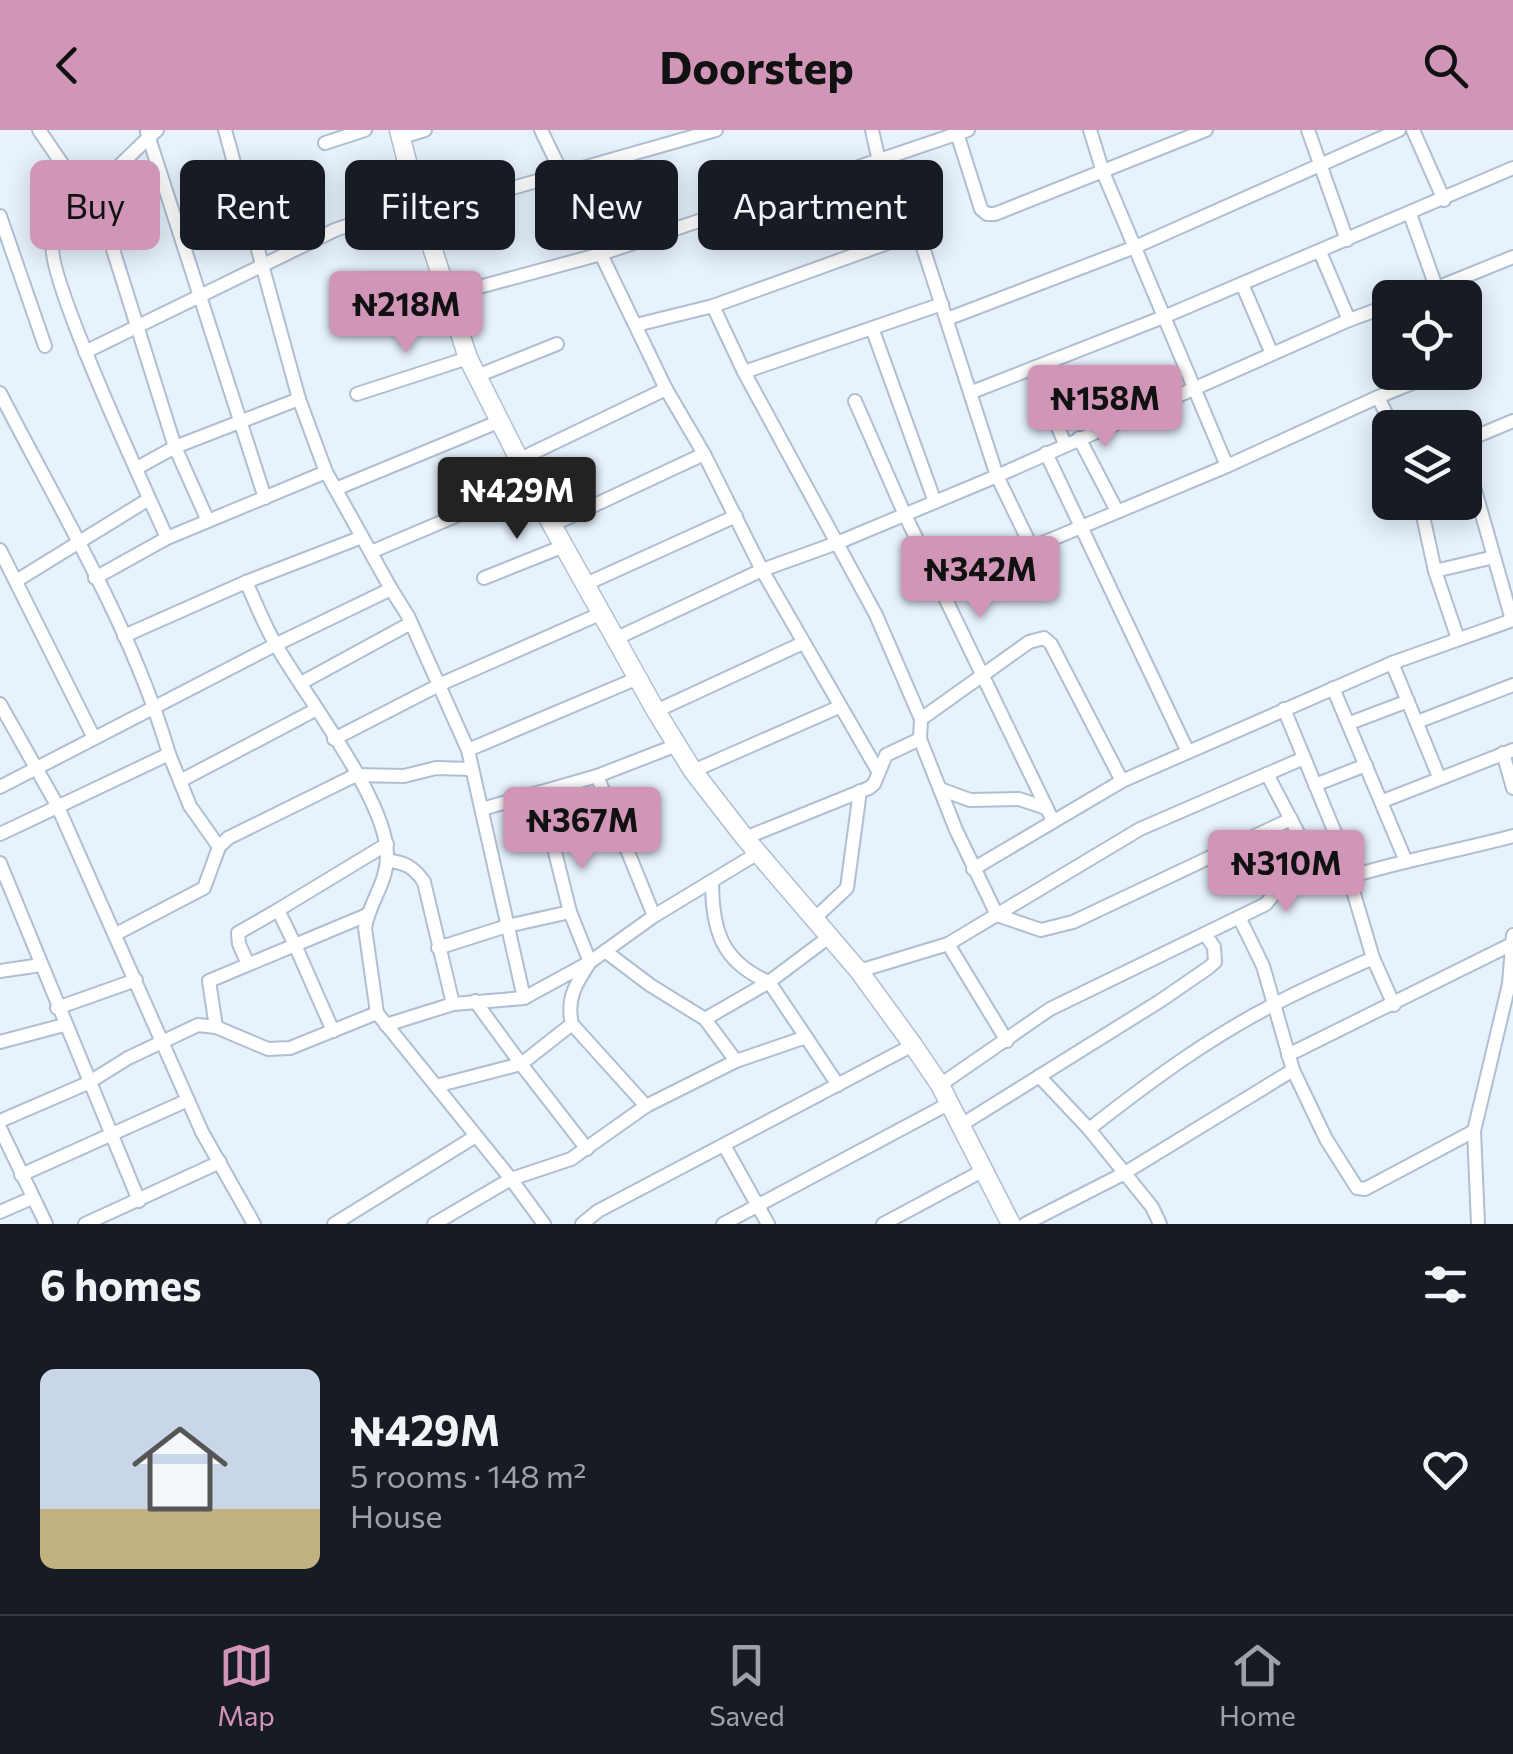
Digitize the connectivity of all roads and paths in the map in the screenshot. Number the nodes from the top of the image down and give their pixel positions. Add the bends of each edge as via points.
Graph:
1 (39, 130) edge
2 (225, 130) edge
3 (365, 130) edge
4 (425, 130) edge
5 (542, 130) edge
6 (716, 130) edge
7 (872, 130) edge
8 (1090, 130) edge
9 (1206, 130) edge
10 (1308, 130) edge
11 (1398, 130) edge
12 (1413, 130) edge
13 (960, 131) edge
14 (150, 132) edge
15 (400, 134) edge
16 (1372, 136) edge
17 (325, 142) dead end
18 (60, 160) edge
19 (124, 160) edge
20 (407, 160) edge
21 (556, 160) edge
22 (606, 160) edge
23 (883, 160) joint
24 (1322, 166) junction
25 (1513, 168) edge
26 (1103, 172) junction
27 (1444, 200) junction
28 (1410, 214) junction
29 (0, 216) edge
30 (698, 222) edge
31 (345, 227) edge
32 (1348, 240) junction
33 (1136, 247) junction
34 (52, 250) edge
35 (113, 250) edge
36 (432, 250) edge
37 (599, 250) edge
38 (868, 250) edge
39 (924, 250) edge
40 (1320, 252) junction
41 (601, 254) junction
42 (1513, 257) edge
43 (260, 264) junction
44 (1433, 280) edge
45 (1465, 280) edge
46 (1242, 284) junction
47 (444, 289) junction
48 (199, 296) junction
49 (942, 304) junction
50 (713, 306) junction
51 (1372, 312) edge
52 (339, 316) dead end
53 (1166, 316) junction
54 (948, 319) junction
55 (1349, 320) junction
56 (636, 325) junction
57 (138, 327) junction
58 (872, 328) junction
59 (557, 344) dead end
60 (45, 346) dead end
61 (85, 352) junction
62 (1272, 354) junction
63 (468, 358) junction
64 (1033, 368) junction
65 (744, 372) junction
66 (477, 376) junction
67 (666, 389) junction
68 (1196, 389) junction
69 (1394, 390) edge
70 (972, 392) junction
71 (0, 393) edge
72 (357, 394) dead end
73 (1378, 396) junction
74 (299, 400) junction
75 (855, 401) dead end
76 (1385, 410) edge
77 (1513, 421) edge
78 (238, 422) junction
79 (498, 422) junction
80 (1482, 434) edge
81 (1079, 438) junction
82 (1065, 444) junction
83 (175, 446) junction
84 (1046, 453) junction
85 (704, 454) junction
86 (518, 460) junction
87 (1227, 466) junction
88 (136, 468) junction
89 (326, 472) junction
90 (997, 476) junction
91 (531, 484) junction
92 (338, 488) junction
93 (265, 498) junction
94 (150, 499) junction
95 (934, 502) junction
96 (1118, 511) junction
97 (905, 514) junction
98 (736, 516) junction
99 (208, 520) junction
100 (1424, 520) edge
101 (1482, 520) edge
102 (1082, 525) junction
103 (552, 526) junction
104 (362, 537) junction
105 (167, 538) junction
106 (77, 542) junction
107 (837, 543) junction
108 (564, 546) junction
109 (1031, 546) junction
110 (0, 550) edge
111 (370, 552) junction
112 (1494, 557) junction
113 (762, 570) junction
114 (1436, 570) junction
115 (95, 578) junction
116 (484, 578) dead end
117 (16, 580) junction
118 (246, 582) junction
119 (586, 584) junction
120 (940, 586) junction
121 (391, 590) junction
122 (602, 613) junction
123 (1513, 620) edge
124 (411, 623) junction
125 (124, 636) junction
126 (617, 638) junction
127 (1458, 639) junction
128 (803, 643) junction
129 (275, 644) junction
130 (1392, 663) junction
131 (982, 674) junction
132 (638, 678) junction
133 (301, 682) junction
134 (440, 684) junction
135 (1513, 685) edge
136 (1333, 688) junction
137 (1408, 701) junction
138 (0, 704) edge
139 (154, 706) junction
140 (840, 707) junction
141 (316, 709) junction
142 (1284, 709) junction
143 (656, 712) junction
144 (921, 719) junction
145 (1417, 722) junction
146 (1350, 723) junction
147 (94, 738) junction
148 (334, 739) junction
149 (920, 740) junction
150 (677, 745) junction
151 (468, 750) junction
152 (1508, 751) edge
153 (1188, 752) junction
154 (168, 754) junction
155 (1304, 758) junction
156 (1366, 765) junction
157 (470, 769) junction
158 (37, 770) junction
159 (693, 771) junction
160 (878, 771) junction
161 (1268, 774) junction
162 (356, 775) junction
163 (597, 776) junction
164 (1439, 777) junction
165 (180, 781) junction
166 (1122, 781) junction
167 (1315, 785) junction
168 (0, 787) edge
169 (1513, 788) edge
170 (940, 789) junction
171 (860, 791) junction
172 (540, 792) junction
173 (1383, 801) junction
174 (57, 805) junction
175 (482, 809) junction
176 (1050, 814) junction
177 (1291, 819) junction
178 (0, 834) edge
179 (1513, 836) edge
180 (745, 838) junction
181 (1338, 840) junction
182 (387, 844) junction
183 (219, 847) junction
184 (1308, 852) junction
185 (758, 853) junction
186 (1405, 859) junction
187 (388, 860) junction
188 (0, 863) edge
189 (973, 869) junction
190 (1349, 877) junction
191 (712, 881) junction
192 (278, 910) junction
193 (570, 912) junction
194 (367, 915) junction
195 (997, 915) junction
196 (654, 916) junction
197 (814, 919) junction
198 (1240, 919) junction
199 (507, 926) junction
200 (116, 934) junction
201 (1205, 934) junction
202 (1513, 936) edge
203 (830, 937) junction
204 (948, 944) junction
205 (1512, 944) edge
206 (294, 945) junction
207 (438, 948) junction
208 (605, 951) junction
209 (1373, 958) junction
210 (590, 962) junction
211 (248, 964) junction
212 (41, 965) junction
213 (0, 970) edge
214 (859, 971) junction
215 (136, 980) junction
216 (768, 982) junction
217 (524, 998) junction
218 (475, 1001) junction
219 (453, 1004) junction
220 (1274, 1004) junction
221 (1394, 1005) junction
222 (57, 1008) junction
223 (382, 1019) junction
224 (705, 1019) junction
225 (572, 1024) junction
226 (64, 1025) junction
227 (216, 1027) junction
228 (333, 1032) junction
229 (806, 1037) junction
230 (1007, 1041) junction
231 (0, 1042) edge
232 (163, 1044) junction
233 (912, 1045) junction
234 (1288, 1055) junction
235 (736, 1061) junction
236 (521, 1064) junction
237 (1293, 1070) junction
238 (1039, 1076) junction
239 (88, 1083) junction
240 (838, 1085) junction
241 (940, 1085) junction
242 (436, 1086) junction
243 (188, 1100) junction
244 (950, 1103) junction
245 (646, 1106) junction
246 (0, 1125) edge
247 (961, 1125) junction
248 (1089, 1129) junction
249 (1474, 1131) junction
250 (110, 1136) junction
251 (476, 1136) junction
252 (725, 1147) junction
253 (587, 1150) junction
254 (220, 1162) junction
255 (984, 1170) junction
256 (1123, 1174) junction
257 (21, 1175) junction
258 (511, 1179) junction
259 (32, 1198) junction
260 (138, 1201) junction
261 (758, 1204) junction
262 (5, 1210) edge
263 (451, 1220) edge
264 (18, 1224) edge
265 (46, 1224) edge
266 (84, 1224) edge
267 (254, 1224) edge
268 (334, 1224) edge
269 (434, 1224) edge
270 (544, 1224) edge
271 (582, 1224) edge
272 (723, 1224) edge
273 (768, 1224) edge
274 (883, 1224) edge
275 (1011, 1224) edge
276 (1025, 1224) edge
277 (1160, 1224) edge
278 (1478, 1224) edge

1 - 18 street
2 - 43 street
3 - 17 street
4 - 15 street
5 - 21 street
6 - 22 street
7 - 23 street
8 - 26 street
9 - 26 street
10 - 24 street
11 - 16 street
12 - 27 street
13 - 23 street
13 - 26 street via 987,214
14 - 19 street
14 - 48 street
15 - 20 street
16 - 24 street
24 - 32 street
24 - 33 street
25 - 27 street
26 - 33 street
27 - 28 street
28 - 32 street
28 - 44 street
29 - 60 street
30 - 41 street
31 - 43 street
32 - 40 street
33 - 53 street
33 - 54 street
34 - 61 street
35 - 57 street
36 - 47 street
37 - 41 street
38 - 50 street
39 - 49 street
40 - 46 street
40 - 55 street
41 - 47 street
41 - 56 street
42 - 45 street
43 - 48 street
43 - 74 street
46 - 53 street
46 - 62 street
47 - 52 street
47 - 63 street
48 - 57 street
48 - 78 street
49 - 54 street
49 - 58 street
50 - 56 street
50 - 65 street
51 - 55 street
53 - 64 street
53 - 68 street
54 - 70 street
55 - 62 street
56 - 67 street
57 - 61 street
57 - 83 street
58 - 65 street
58 - 95 street
59 - 66 street
61 - 88 street
62 - 68 street
63 - 66 street
63 - 72 street
64 - 70 street
64 - 82 street
65 - 107 street
66 - 79 street
67 - 85 street
67 - 86 street
68 - 81 street
68 - 87 street
69 - 73 street
70 - 90 street
71 - 106 street
73 - 76 street
73 - 87 street
74 - 78 street
74 - 89 street
75 - 97 street
77 - 80 street
78 - 83 street
78 - 93 street
79 - 86 street
79 - 92 street
81 - 82 street
81 - 96 street
82 - 84 street
83 - 88 street
83 - 99 street
84 - 90 street
84 - 102 street
85 - 98 street
85 - 103 street
86 - 91 street
87 - 96 street
88 - 94 street
89 - 92 street
89 - 93 street
90 - 95 street
90 - 109 street
91 - 103 street
91 - 111 street
92 - 104 street
93 - 99 street
94 - 105 street
94 - 106 street
95 - 97 street
96 - 102 street
97 - 107 street
97 - 120 street
98 - 113 street
98 - 119 street
99 - 105 street
100 - 114 street
101 - 112 street
102 - 109 street
102 - 153 street
103 - 108 street
104 - 111 street
104 - 118 street
105 - 115 street
106 - 115 street
106 - 117 street
107 - 113 street
107 - 144 street
108 - 116 street
108 - 119 street
109 - 120 street
110 - 117 street
111 - 121 street
112 - 114 street
112 - 123 street
113 - 126 street
113 - 128 street
114 - 127 street
115 - 125 street
117 - 147 street
118 - 125 street
118 - 129 street
119 - 122 street
120 - 131 street
121 - 124 street
121 - 129 street
122 - 126 street
122 - 134 street
123 - 127 street
124 - 133 street
124 - 134 street
125 - 139 street
126 - 132 street
127 - 130 street
128 - 140 street
128 - 143 street
129 - 133 street
129 - 139 street
130 - 136 street
130 - 137 street
131 - 144 street
131 - 166 street via 1044,638
131 - 176 street
132 - 143 street
132 - 151 street
133 - 141 street
134 - 148 street
134 - 151 street
135 - 145 street
136 - 142 street
136 - 146 street
137 - 145 street
137 - 146 street
138 - 158 street
139 - 147 street
139 - 154 street
140 - 159 street
140 - 160 street
141 - 148 street
141 - 165 street
142 - 153 street
142 - 155 street
143 - 150 street
144 - 149 street
145 - 164 street
146 - 156 street
147 - 158 street
148 - 162 street
149 - 160 street via 886,755
149 - 170 street
150 - 159 street
150 - 163 street
151 - 157 street
152 - 164 street
152 - 169 street
153 - 166 street
154 - 165 street
154 - 174 street
155 - 161 street
155 - 167 street
156 - 167 street
156 - 173 street
157 - 162 street
157 - 175 street
158 - 168 street
158 - 174 street
159 - 180 street
160 - 171 street via 874,784
161 - 177 street
161 - 195 street via 1140,829
162 - 182 street via 382,820
162 - 183 street
163 - 172 street
163 - 196 street
164 - 173 street
165 - 183 street
166 - 176 street
167 - 181 street
170 - 176 street via 970,800 1019,799
170 - 189 street
171 - 180 street
171 - 197 street via 847,888
172 - 175 street
172 - 193 street
173 - 186 street
174 - 178 street
174 - 200 street
175 - 199 street
176 - 189 street
177 - 184 street
177 - 195 street via 1062,925 1041,930
179 - 186 street
180 - 185 street
181 - 184 street
181 - 190 street
182 - 187 street
182 - 192 street
183 - 200 street via 204,888
184 - 198 street via 1275,896
185 - 191 street
185 - 197 street
186 - 190 street
187 - 194 street via 384,885
187 - 207 street via 405,863 424,882
188 - 212 street
189 - 195 street
190 - 209 street
191 - 196 street
191 - 216 street via 717,933 747,973
192 - 206 street
192 - 211 street via 238,934
193 - 199 street
193 - 210 street
194 - 206 street
194 - 223 street
195 - 204 street
196 - 208 street
197 - 203 street
198 - 201 street
198 - 220 street
199 - 207 street
199 - 217 street
200 - 215 street
201 - 230 street via 1050,1009
201 - 238 street via 1215,962
202 - 205 street
203 - 214 street
203 - 216 street
204 - 214 street
204 - 230 street
205 - 221 street
205 - 249 street via 1504,1010
206 - 211 street
206 - 228 street
207 - 219 street
208 - 210 street
208 - 224 street
209 - 220 street
209 - 221 street
210 - 217 street
210 - 225 street via 571,994
211 - 227 street via 210,982
212 - 213 street
212 - 222 street
214 - 233 street
215 - 222 street
215 - 232 street
216 - 224 street
216 - 229 street
217 - 218 street
218 - 219 street
218 - 236 street
219 - 223 street
220 - 234 street
220 - 248 street
221 - 234 street
222 - 226 street
223 - 228 street
223 - 242 street
224 - 235 street
225 - 236 street
225 - 245 street
226 - 231 street
226 - 239 street
227 - 228 street via 277,1050
227 - 232 street via 198,1026
229 - 235 street
229 - 240 street
230 - 241 street
232 - 239 street
232 - 243 street
233 - 240 street
233 - 241 street
234 - 237 street
235 - 245 street
236 - 242 street
236 - 253 street
237 - 249 street via 1359,1189
237 - 256 street
238 - 247 street
238 - 248 street
239 - 246 street
239 - 250 street
240 - 252 street
241 - 244 street
242 - 251 street
243 - 250 street
243 - 254 street
244 - 247 street
244 - 261 street
245 - 253 street
246 - 257 street
247 - 255 street
248 - 256 street
249 - 278 street
250 - 257 street
250 - 260 street
251 - 258 street
251 - 268 street
252 - 261 street
252 - 271 street
253 - 258 street
254 - 260 street
254 - 267 street
255 - 274 street
255 - 275 street
256 - 276 street
256 - 277 street
257 - 259 street
258 - 263 street
258 - 270 street
259 - 262 street
259 - 265 street
260 - 266 street
261 - 272 street
261 - 273 street
262 - 264 street
263 - 269 street

